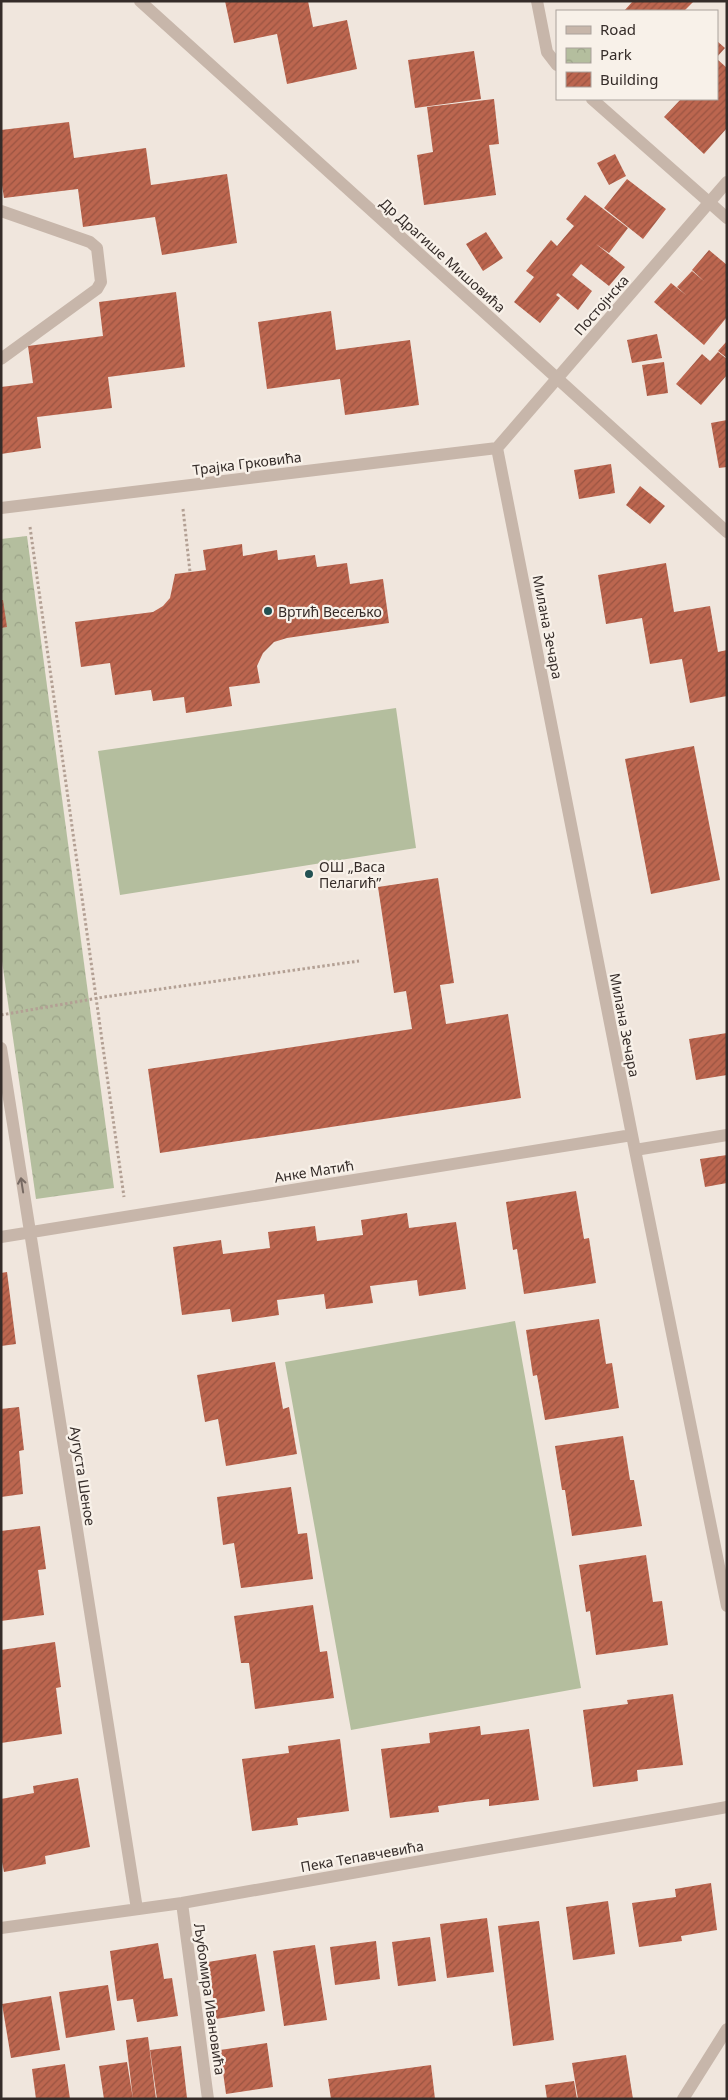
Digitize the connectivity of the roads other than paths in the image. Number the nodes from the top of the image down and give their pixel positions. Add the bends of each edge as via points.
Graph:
1 (140, 1) edge
2 (537, 1) edge
3 (556, 64) edge
4 (593, 100) edge
5 (727, 182) edge
6 (709, 202) junction
7 (1, 211) edge
8 (727, 218) edge
9 (1, 359) edge
10 (558, 379) junction
11 (497, 448) junction
12 (1, 508) edge
13 (727, 532) edge
14 (1, 1048) edge
15 (632, 1135) junction
16 (727, 1135) edge
17 (635, 1150) junction
18 (30, 1233) junction
19 (1, 1237) edge
20 (727, 1606) edge
21 (727, 1807) edge
22 (182, 1903) junction
23 (137, 1908) junction
24 (1, 1928) edge
25 (727, 2029) edge
26 (208, 2099) edge
27 (682, 2099) edge

1 - 10 street, Др Драгише Мишовића
2 - 3 street via 547,52
4 - 6 street
5 - 6 street, Постојнска
6 - 8 street
6 - 10 street, Постојнска
7 - 9 street via 90,242 96,248 101,282 97,289
10 - 11 street, Постојнска
10 - 13 street, Др Драгише Мишовића
11 - 12 street, Трајка Грковића
11 - 15 street, Милана Зечара
18 -> 14 street, Аугуста Шеное
15 - 17 street, Милана Зечара
15 - 18 street, Анке Матић
16 - 17 street
17 - 20 street, Милана Зечара
18 - 19 street, Анке Матић
18 - 23 street, Аугуста Шеное
21 - 22 street, Пека Тепавчевића
22 - 23 street, Пека Тепавчевића
22 - 26 street, Љубомира Ивановића
23 - 24 street, Пека Тепавчевића
25 - 27 street

